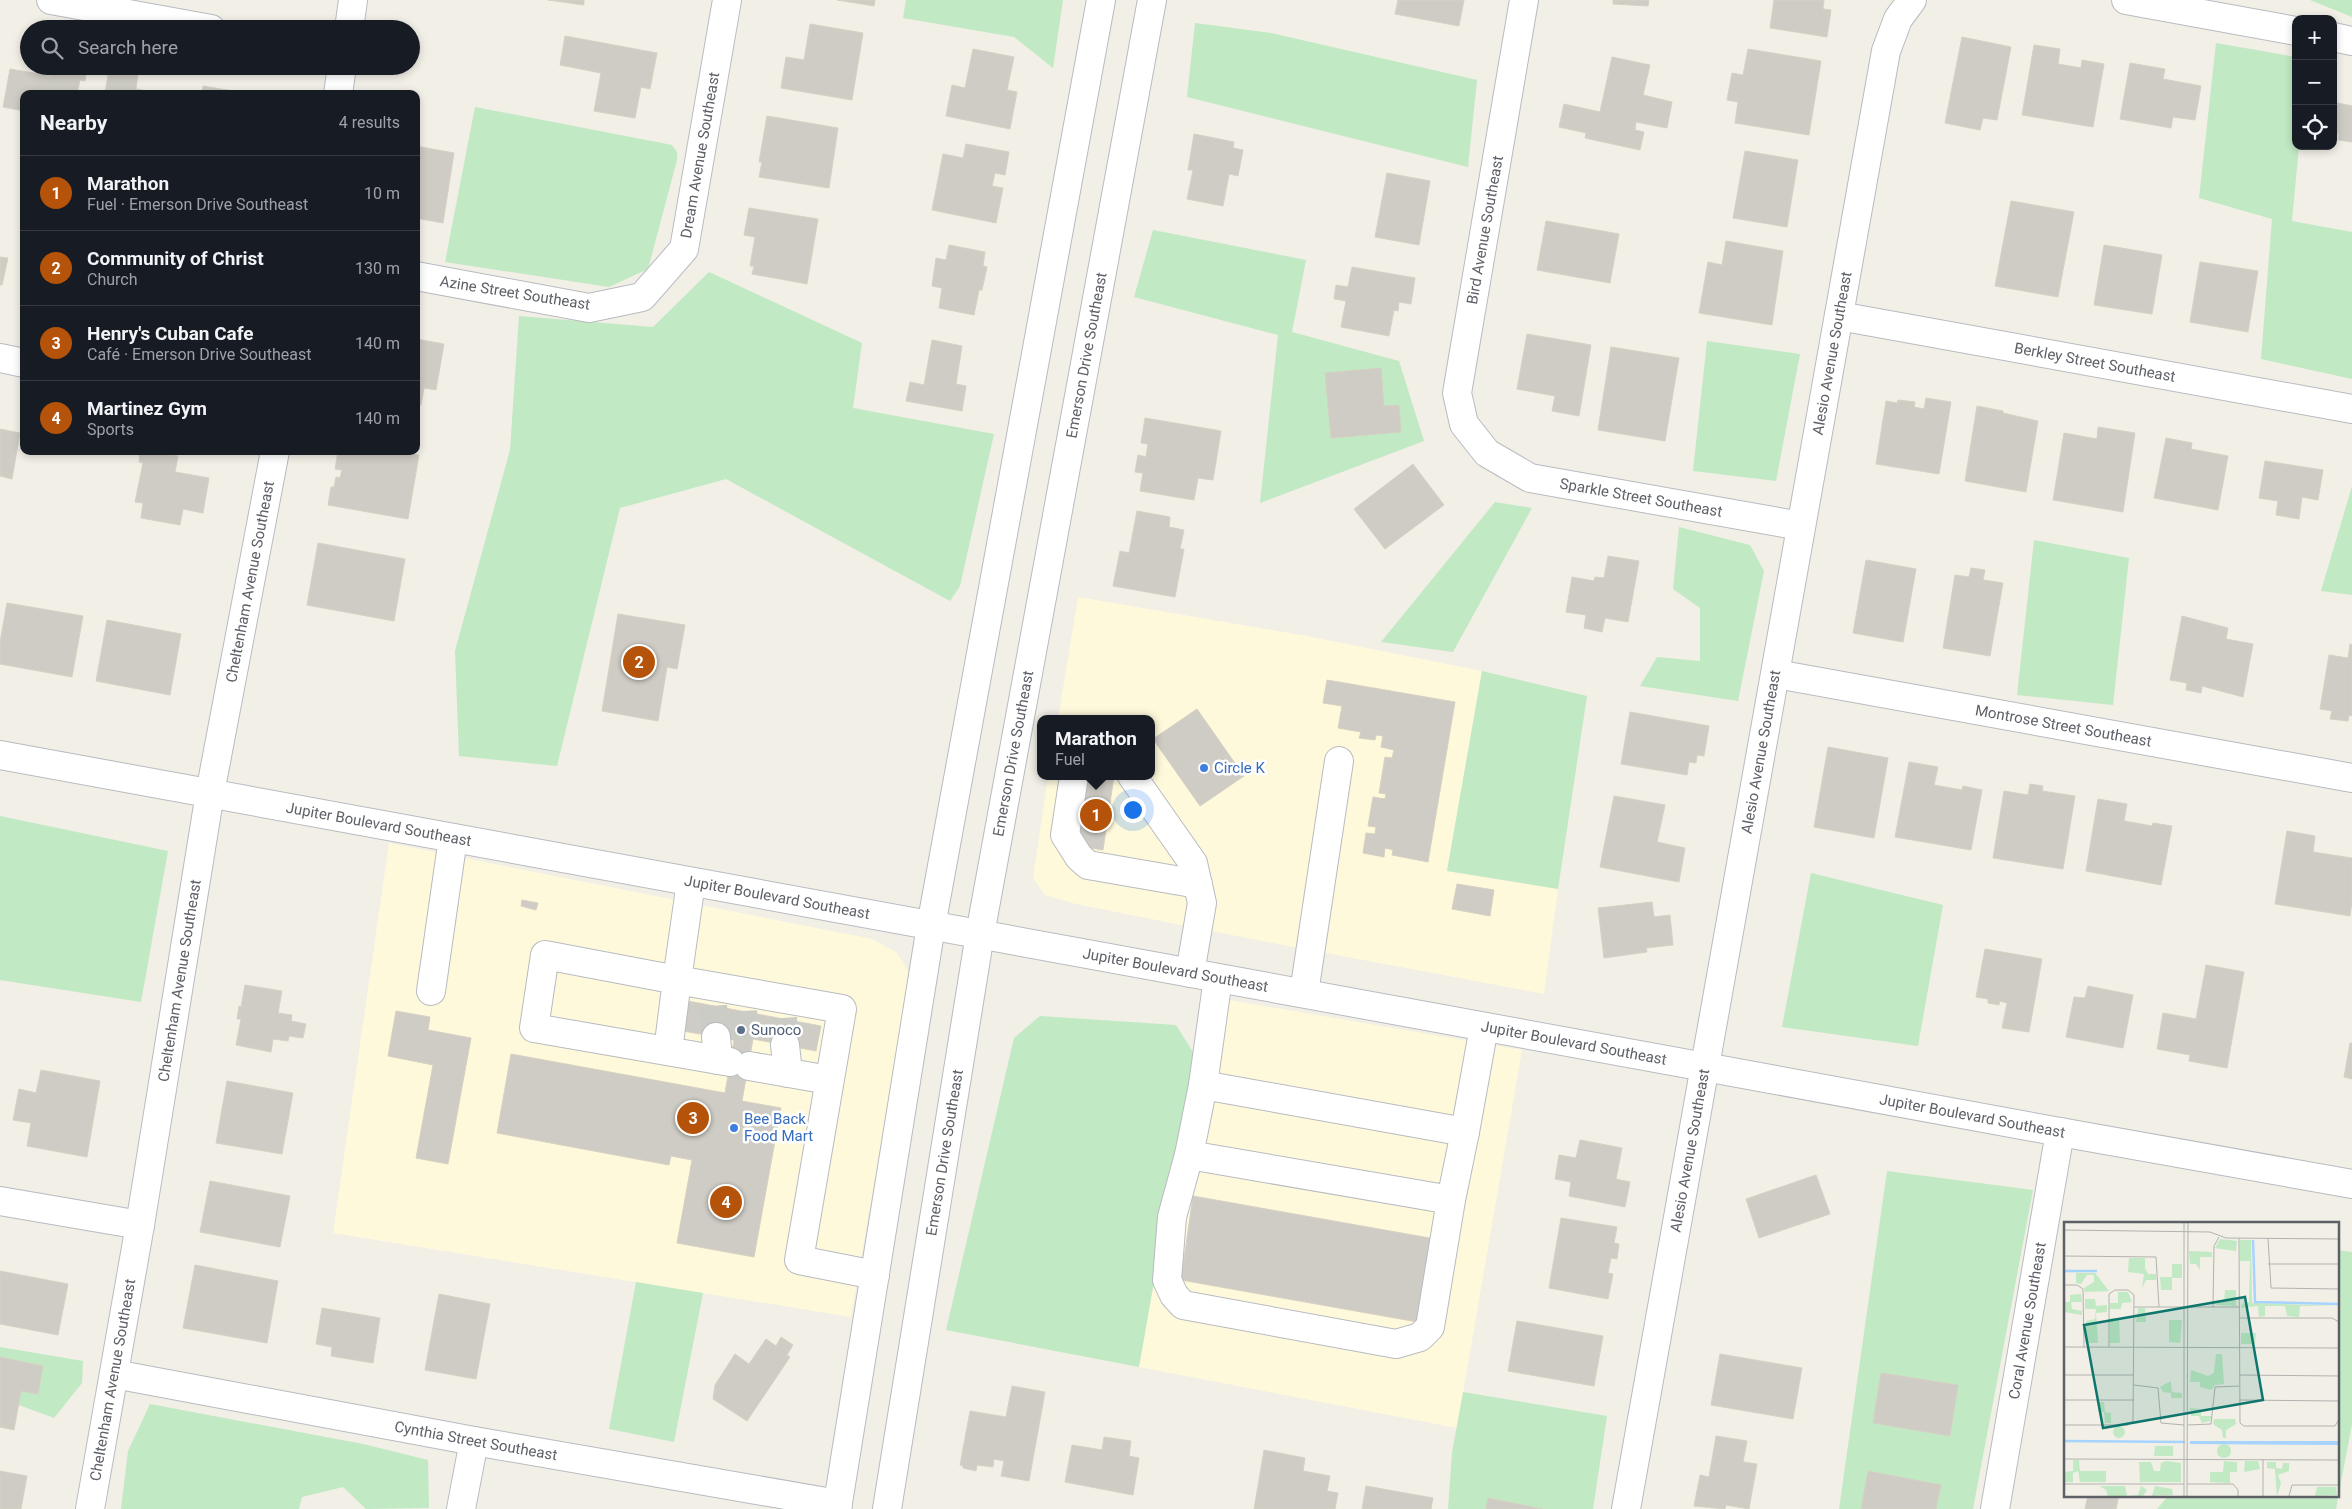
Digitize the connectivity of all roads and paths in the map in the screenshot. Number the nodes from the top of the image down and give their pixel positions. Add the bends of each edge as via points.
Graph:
1 (51, 0) edge
2 (354, 0) edge
3 (727, 0) edge
4 (1101, 0) edge
5 (1152, 0) edge
6 (1524, 0) edge
7 (1912, 0) edge
8 (2126, 0) edge
9 (161, 20) edge
10 (351, 20) edge
11 (2292, 30) edge
12 (2337, 39) edge
13 (2352, 41) edge
14 (341, 75) edge
15 (339, 90) edge
16 (420, 277) edge
17 (642, 297) joint
18 (1839, 316) junction
19 (0, 358) edge
20 (20, 361) edge
21 (2352, 409) edge
22 (1487, 453) joint
23 (273, 455) edge
24 (1801, 526) junction
25 (1776, 674) junction
26 (1030, 728) edge
27 (0, 755) edge
28 (1339, 761) dead end
29 (2352, 778) edge
30 (1073, 780) edge
31 (1135, 780) edge
32 (210, 793) junction
33 (454, 838) junction
34 (691, 882) junction
35 (1198, 884) junction
36 (931, 926) junction
37 (980, 934) junction
38 (1190, 973) junction
39 (1218, 978) junction
40 (677, 980) junction
41 (431, 991) dead end
42 (1304, 994) junction
43 (1484, 1027) junction
44 (786, 1045) tunnel mouth
45 (668, 1051) junction
46 (1704, 1067) junction
47 (788, 1072) junction
48 (829, 1080) junction
49 (1203, 1084) junction
50 (1464, 1132) junction
51 (2060, 1132) junction
52 (1189, 1155) junction
53 (2352, 1184) edge
54 (0, 1200) edge
55 (1451, 1200) junction
56 (140, 1226) junction
57 (875, 1275) junction
58 (114, 1374) junction
59 (474, 1441) junction
60 (837, 1506) edge
61 (90, 1509) edge
62 (461, 1509) edge
63 (887, 1509) edge
64 (1626, 1509) edge
65 (1995, 1509) edge

1 - 9 street
2 - 10 street
3 - 17 street, Dream Avenue Southeast via 684,249
4 - 36 street
5 - 26 street, Emerson Drive Southeast
6 - 22 street, Bird Avenue Southeast via 1457,393 1464,424
7 - 18 street, Alesio Avenue Southeast via 1898,18 1886,51
8 - 11 street
12 - 13 street
14 - 15 street
16 - 17 street, Azine Street Southeast via 588,308
18 - 21 street, Berkley Street Southeast
18 - 24 street, Alesio Avenue Southeast
19 - 20 street
22 - 24 street, Sparkle Street Southeast via 1530,478
23 - 32 street, Cheltenham Avenue Southeast
24 - 25 street, Alesio Avenue Southeast
25 - 29 street, Montrose Street Southeast
25 - 46 street, Alesio Avenue Southeast
26 - 37 street, Emerson Drive Southeast
27 - 32 street, Jupiter Boulevard Southeast
28 - 42 street
30 - 35 street via 1065,835 1088,865
31 - 35 street via 1193,863
32 - 33 street, Jupiter Boulevard Southeast
32 - 56 street, Cheltenham Avenue Southeast
33 - 34 street, Jupiter Boulevard Southeast
33 - 41 street
34 - 36 street, Jupiter Boulevard Southeast
34 - 40 street
35 - 38 street via 1202,903
36 - 37 street, Jupiter Boulevard Southeast
36 - 57 street
37 - 38 street, Jupiter Boulevard Southeast
37 - 63 street, Emerson Drive Southeast
38 - 39 street, Jupiter Boulevard Southeast
39 - 42 street, Jupiter Boulevard Southeast
39 - 49 street
40 - 45 street
40 - 45 street via 545,955 534,1028
40 - 48 street via 712,995 781,1008 842,1009
42 - 43 street, Jupiter Boulevard Southeast
43 - 46 street, Jupiter Boulevard Southeast
43 - 50 street
44 - 47 street
45 - 47 street via 728,1056
46 - 51 street, Jupiter Boulevard Southeast
46 - 64 street, Alesio Avenue Southeast
47 - 48 street
48 - 57 street via 799,1260
49 - 50 street
49 - 52 street
50 - 55 street
51 - 53 street, Jupiter Boulevard Southeast
51 - 65 street, Coral Avenue Southeast
52 - 55 street
52 - 55 street via 1172,1217 1167,1280 1183,1305 1396,1344 1420,1337 1430,1327
54 - 56 street
56 - 58 street, Cheltenham Avenue Southeast
57 - 60 street
58 - 59 street, Cynthia Street Southeast
58 - 61 street, Cheltenham Avenue Southeast
59 - 60 street, Cynthia Street Southeast
59 - 62 street

